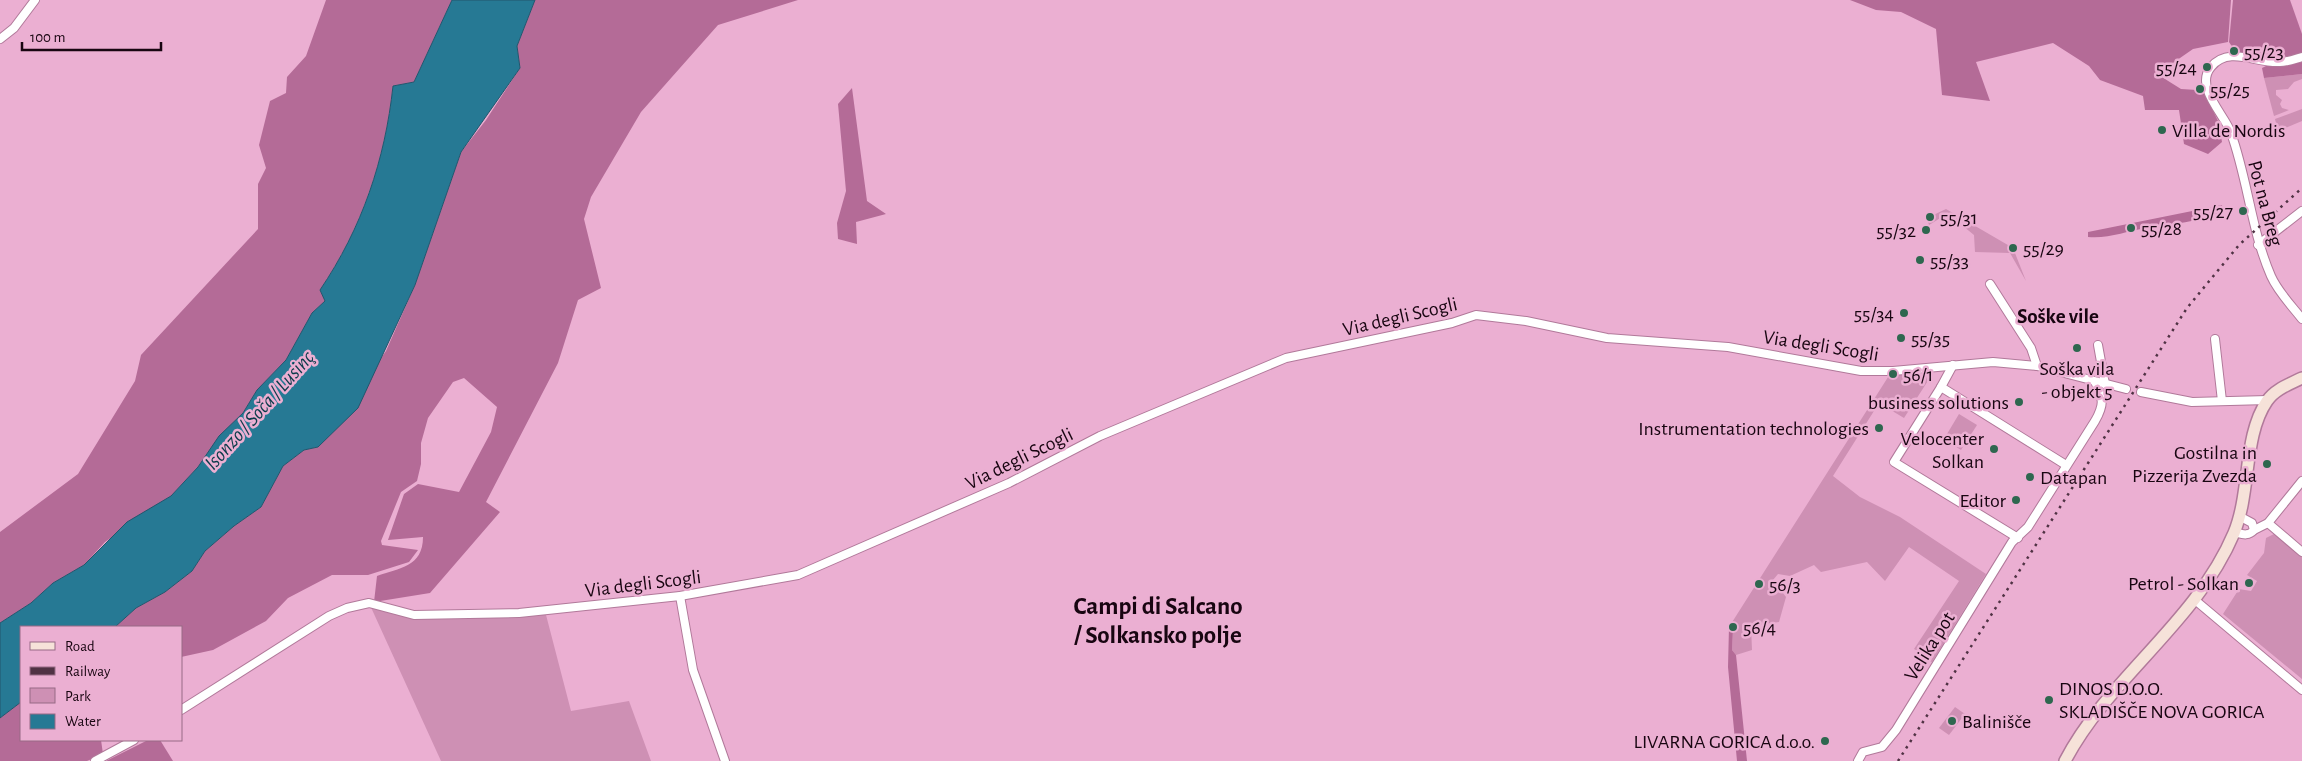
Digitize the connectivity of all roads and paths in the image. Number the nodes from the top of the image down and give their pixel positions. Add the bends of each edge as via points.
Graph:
1 (35, 0) edge
2 (0, 39) edge
3 (2302, 57) edge
4 (2302, 211) edge
5 (2258, 244) junction
6 (1990, 284) dead end
7 (2302, 319) edge
8 (2215, 339) dead end
9 (2098, 345) dead end
10 (1952, 365) junction
11 (2037, 366) junction
12 (2302, 378) edge
13 (2095, 382) junction
14 (2105, 384) junction
15 (1941, 387) junction
16 (2126, 389) dead end
17 (2141, 392) dead end
18 (2268, 400) junction
19 (2222, 402) junction
20 (2066, 465) junction
21 (2302, 481) edge
22 (2240, 516) junction
23 (2268, 523) junction
24 (2254, 530) junction
25 (2234, 532) junction
26 (2018, 538) junction
27 (2302, 552) edge
28 (680, 596) junction
29 (2195, 600) junction
30 (2302, 690) edge
31 (182, 709) edge
32 (132, 741) edge
33 (95, 761) edge
34 (725, 761) edge
35 (1858, 761) edge
36 (2065, 761) edge

1 - 2 street via 14,28
3 - 5 street, Pot na Breg via 2279,63 2239,56 2222,58 2210,68 2207,79 2211,97 2231,132
4 - 5 street
5 - 7 street, Pot na Breg via 2274,281
6 - 11 street via 2032,348
8 - 19 street
9 - 14 street
10 - 11 street via 1994,362
10 - 15 street
10 - 28 street, Via degli Scogli via 1861,371 1728,347 1608,338 1526,321 1476,315 1452,323 1286,358 1100,436 1009,483 798,575
11 - 13 street
12 - 18 main road via 2281,388
13 - 14 street
13 - 20 street, Velika pot via 2102,407
14 - 16 street
15 - 20 street
15 - 26 street via 1894,462
17 - 19 street via 2192,402
18 - 19 street
18 - 22 main road via 2256,429
20 - 26 street, Velika pot
21 - 23 street
22 - 24 street via 2252,523
22 - 25 main road
23 - 24 street
23 - 27 street
24 - 25 street via 2244,535
25 - 29 main road via 2218,567
26 - 35 street, Velika pot via 2012,542 1896,730 1882,747 1863,752
28 - 31 street, Via degli Scogli via 519,613 414,615 369,603 329,616
28 - 34 street via 693,670
29 - 30 street
29 - 36 main road via 2086,726
32 - 33 street

